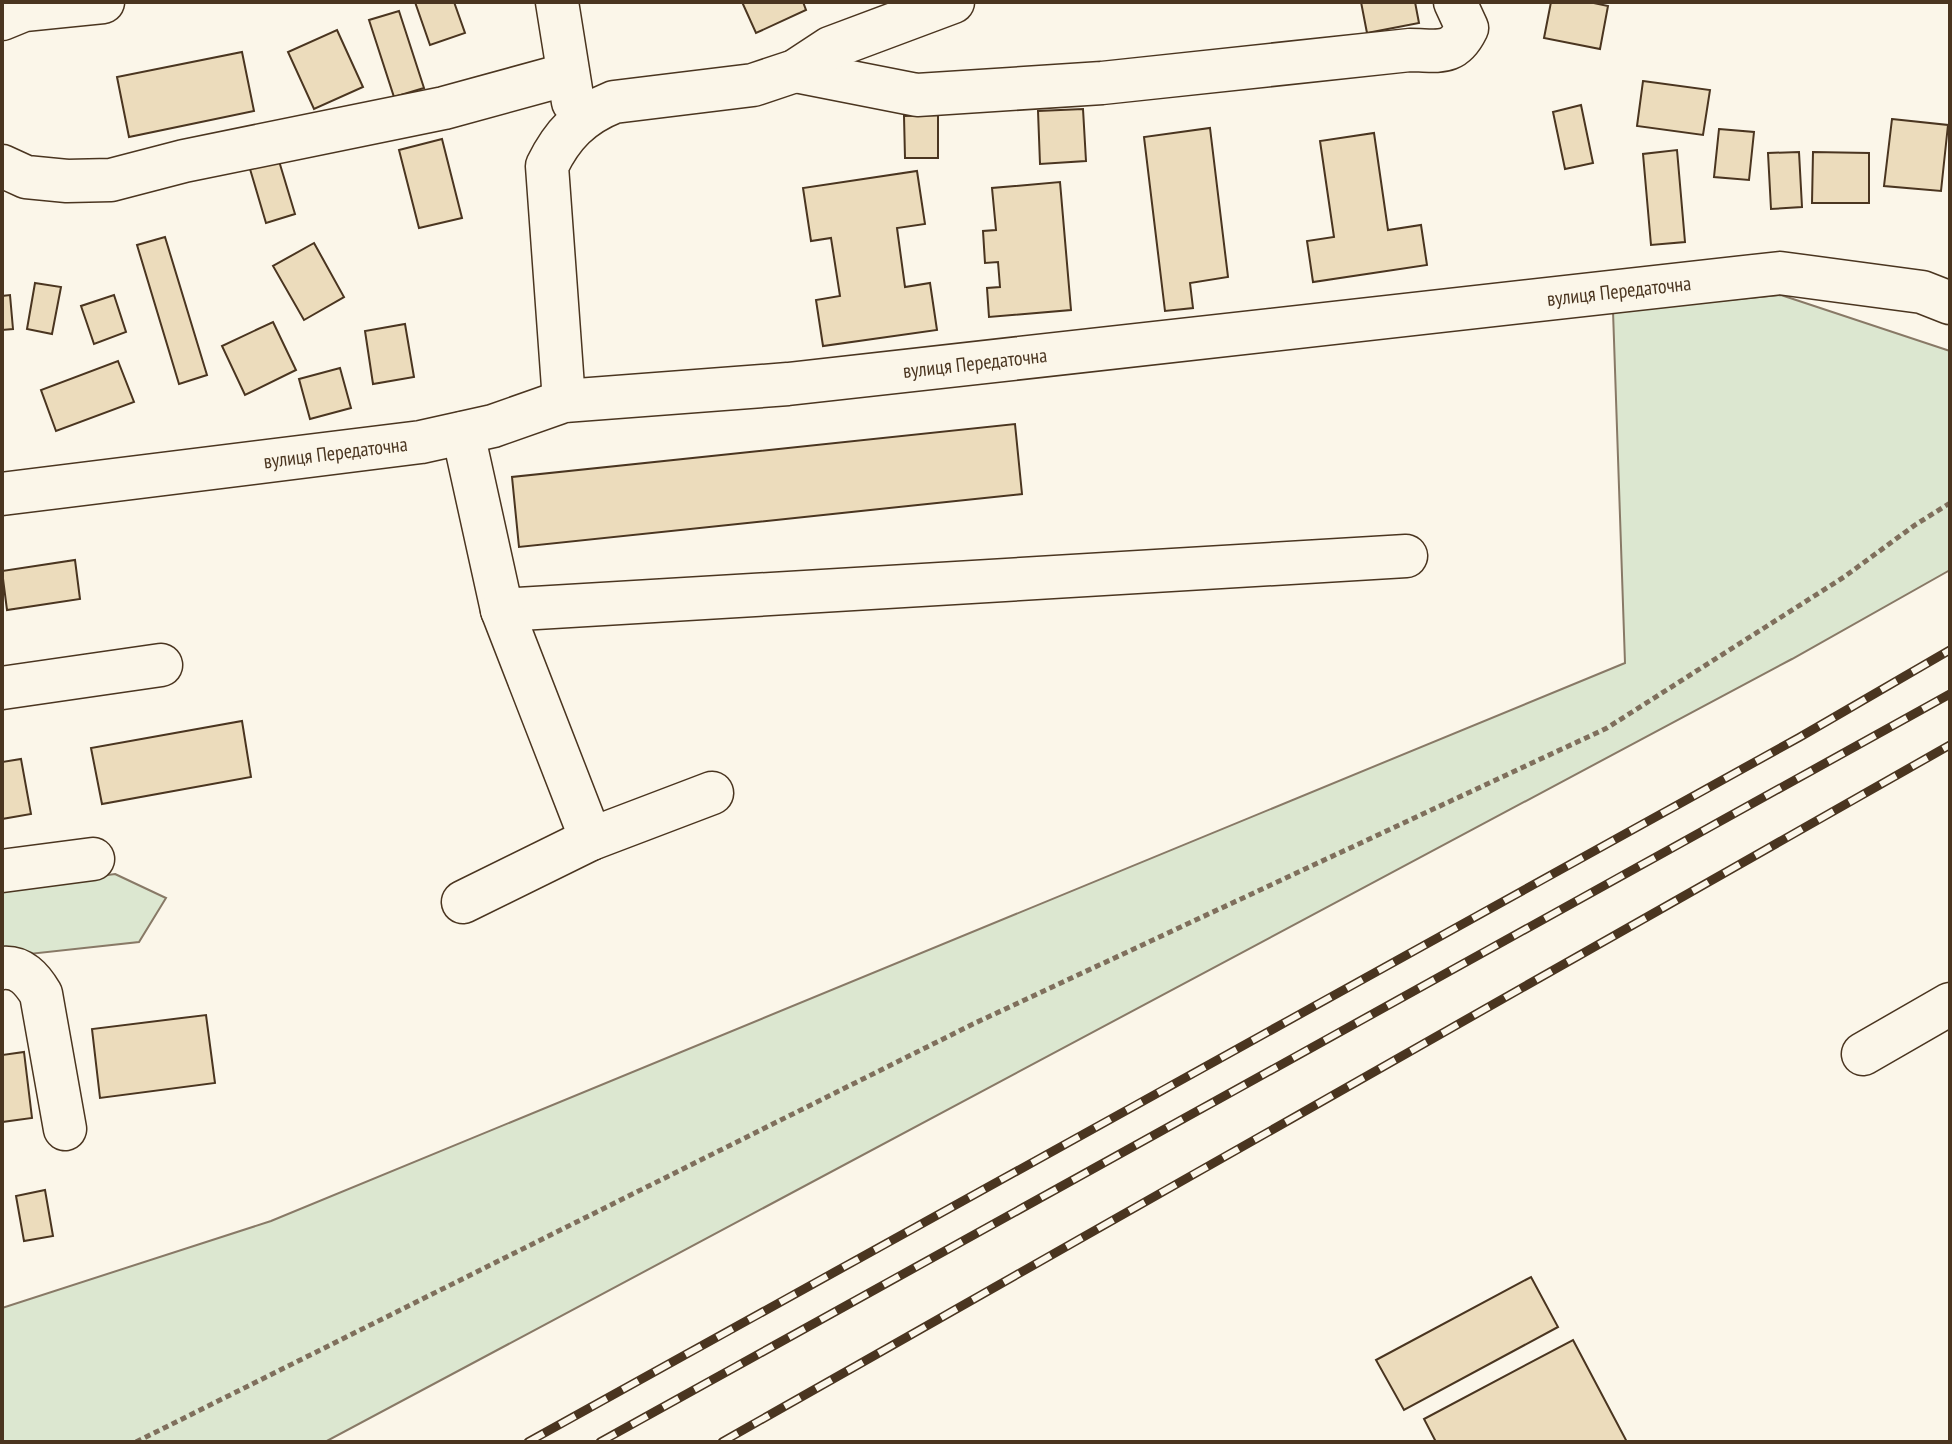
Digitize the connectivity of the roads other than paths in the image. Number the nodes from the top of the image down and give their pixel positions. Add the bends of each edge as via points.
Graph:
1 (103, 2) edge
2 (557, 2) edge
3 (953, 2) edge
4 (1455, 2) edge
5 (2, 19) edge
6 (795, 71) junction
7 (568, 74) junction
8 (576, 123) junction
9 (2, 166) edge
10 (1950, 303) edge
11 (564, 401) junction
12 (463, 433) junction
13 (2, 494) edge
14 (1406, 556) dead end
15 (502, 610) junction
16 (161, 665) dead end
17 (2, 688) edge
18 (712, 793) dead end
19 (591, 839) junction
20 (93, 859) dead end
21 (2, 871) edge
22 (463, 902) dead end
23 (2, 968) edge
24 (1950, 1004) edge
25 (1863, 1054) dead end
26 (65, 1129) dead end

1 - 5 street via 24,10
2 - 7 street
3 - 6 street via 830,48
4 - 6 street via 1467,28 1460,43 1449,50 917,95
6 - 8 street via 753,85 614,102
7 - 8 street
7 - 9 street via 444,108 111,180 26,177
8 - 11 street via 547,166
10 - 11 street, вулиця Передаточна via 1922,292 1780,273 788,384
11 - 12 street, вулиця Передаточна
12 - 13 street, вулиця Передаточна
12 - 15 street
14 - 15 street
15 - 19 street
16 - 17 street
18 - 19 street
19 - 22 street
20 - 21 street
23 - 26 street via 30,977 41,994
24 - 25 street

